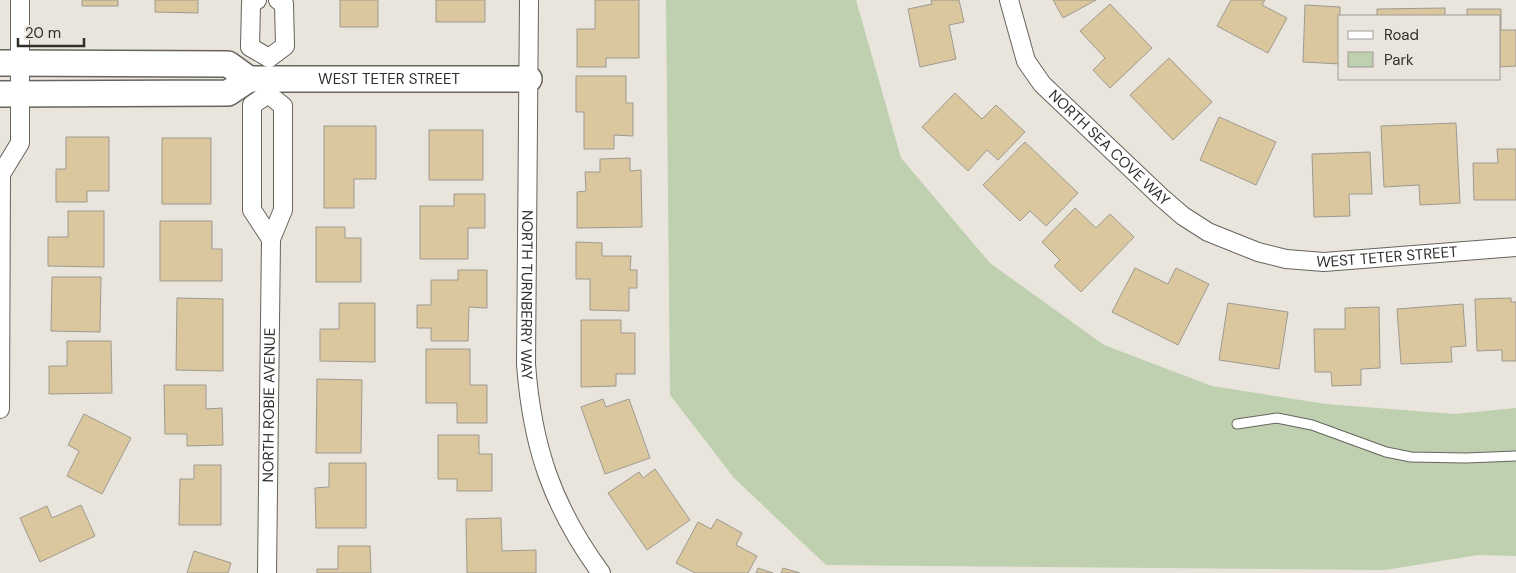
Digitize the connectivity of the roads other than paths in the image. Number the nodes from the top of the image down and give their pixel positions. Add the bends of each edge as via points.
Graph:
1 (20, 0) edge
2 (257, 0) edge
3 (278, 0) edge
4 (529, 0) edge
5 (1009, 0) edge
6 (10, 63) edge
7 (264, 77) junction
8 (529, 79) junction
9 (10, 94) edge
10 (0, 174) edge
11 (270, 239) junction
12 (1516, 247) edge
13 (1258, 252) joint
14 (0, 410) edge
15 (1236, 424) dead end
16 (1516, 456) edge
17 (267, 573) edge
18 (601, 573) edge

1 - 6 street
2 - 7 street, NORTH ROBIE AVENUE via 251,3 250,46
3 - 7 street via 284,4 285,46
4 - 8 street, NORTH TURNBERRY WAY
5 - 13 street, NORTH SEA COVE WAY via 1026,61 1042,84 1183,216 1208,232
6 - 7 street via 228,64
6 - 9 street
7 - 8 street, WEST TETER STREET
7 - 9 street via 228,93
7 - 11 street via 252,105 252,210
7 - 11 street, NORTH ROBIE AVENUE via 283,106 283,210
8 - 18 street, NORTH TURNBERRY WAY via 526,364 529,401 538,449 552,490 568,523
9 - 10 street via 20,143
10 - 14 street
11 - 17 street, NORTH ROBIE AVENUE
12 - 13 street, WEST TETER STREET via 1324,262 1286,259
15 - 16 lane via 1277,418 1312,425 1386,452 1411,457

